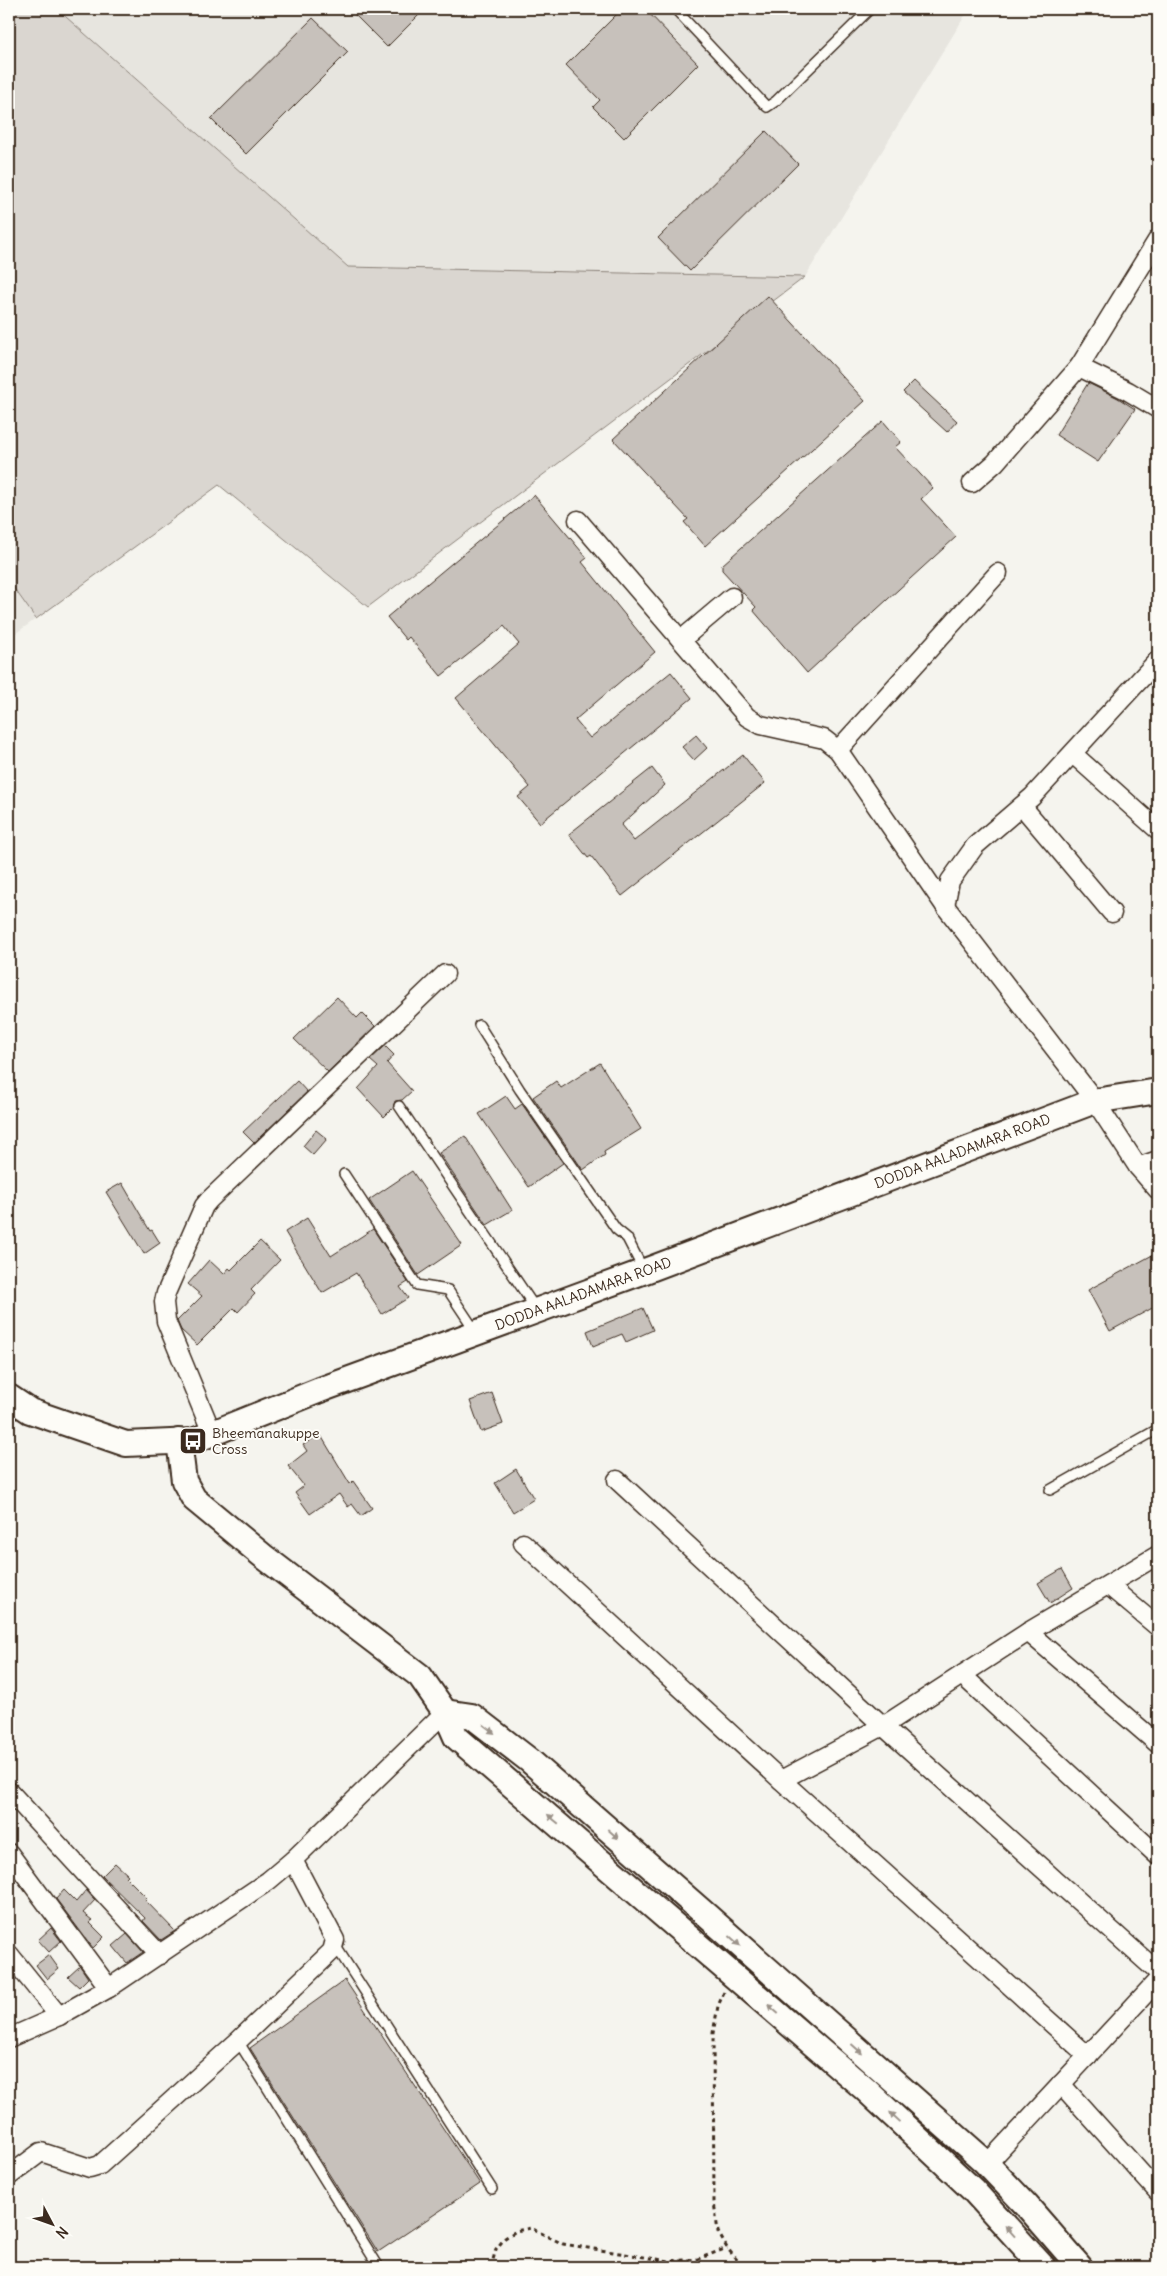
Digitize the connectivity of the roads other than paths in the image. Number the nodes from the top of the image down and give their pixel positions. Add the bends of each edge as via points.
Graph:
1 (675, 9) edge
2 (870, 9) edge
3 (1156, 247) edge
4 (1079, 367) junction
5 (1158, 409) edge
6 (972, 483) dead end
7 (578, 520) dead end
8 (998, 573) dead end
9 (732, 597) dead end
10 (680, 640) junction
11 (1158, 660) edge
12 (838, 750) junction
13 (1073, 754) junction
14 (1022, 806) junction
15 (1158, 830) edge
16 (946, 906) junction
17 (1112, 913) dead end
18 (445, 974) dead end
19 (479, 1025) dead end
20 (1158, 1091) edge
21 (1095, 1101) junction
22 (399, 1106) dead end
23 (1158, 1160) edge
24 (1138, 1167) junction
25 (344, 1174) dead end
26 (1158, 1190) edge
27 (644, 1271) junction
28 (537, 1310) junction
29 (476, 1332) junction
30 (9, 1397) edge
31 (1158, 1429) edge
32 (212, 1433) junction
33 (179, 1441) junction
34 (617, 1480) dead end
35 (1050, 1490) dead end
36 (523, 1543) dead end
37 (1158, 1555) edge
38 (1108, 1584) junction
39 (1158, 1627) edge
40 (1028, 1632) junction
41 (962, 1675) junction
42 (445, 1712) junction
43 (883, 1726) junction
44 (1158, 1744) edge
45 (781, 1780) junction
46 (9, 1790) edge
47 (9, 1853) edge
48 (1158, 1856) edge
49 (293, 1860) junction
50 (335, 1945) junction
51 (9, 1954) edge
52 (160, 1955) junction
53 (1158, 1972) edge
54 (1158, 1980) edge
55 (109, 1988) junction
56 (59, 2016) junction
57 (12, 2031) edge
58 (238, 2041) junction
59 (1088, 2056) junction
60 (1061, 2084) junction
61 (986, 2165) junction
62 (9, 2176) edge
63 (492, 2189) dead end
64 (1158, 2192) edge
65 (379, 2267) edge
66 (1043, 2267) edge
67 (1080, 2267) edge

1 - 2 lane via 767,108
3 - 4 street
4 - 5 street
4 - 6 street via 995,463
7 - 10 street
8 - 12 street
9 - 10 street
10 - 12 street via 747,718 761,725 824,739
11 - 13 street
12 - 16 street
13 - 14 street
13 - 15 street
14 - 16 street via 975,846 950,881
14 - 17 street
16 - 21 street
18 - 32 street via 204,1206 166,1293 164,1310
19 - 27 lane via 616,1228 628,1238
20 - 21 street, DODDA AALADAMARA ROAD
21 - 24 street
21 - 27 street, DODDA AALADAMARA ROAD
22 - 28 lane
23 - 24 street
24 - 26 street
25 - 29 lane via 417,1285 448,1290
27 - 28 street, DODDA AALADAMARA ROAD
28 - 29 street, DODDA AALADAMARA ROAD
29 - 32 street, DODDA AALADAMARA ROAD
30 - 33 street, DODDA AALADAMARA ROAD via 30,1411 126,1444
31 - 35 lane
32 - 33 street, DODDA AALADAMARA ROAD via 193,1441
33 - 42 street via 184,1481 194,1499 255,1550 420,1676
34 - 43 street
36 - 45 street
37 - 38 street
38 - 39 street
38 - 40 street
40 - 41 street
40 - 44 street
41 - 43 street
41 - 48 street
42 - 49 street
42 -> 61 street via 472,1716 529,1760
66 -> 42 street via 966,2184 865,2089 456,1737
43 - 45 street
43 - 53 street
45 - 59 street
46 - 52 street
47 - 55 street
49 - 50 street
49 - 52 street via 268,1881
50 - 58 street
50 - 63 lane
51 - 56 street
52 - 55 street
54 - 59 street
55 - 56 street
56 - 57 street
58 - 62 street via 96,2168 41,2152
58 - 65 lane
59 - 60 street
60 - 61 street
60 - 64 street
61 - 67 street

